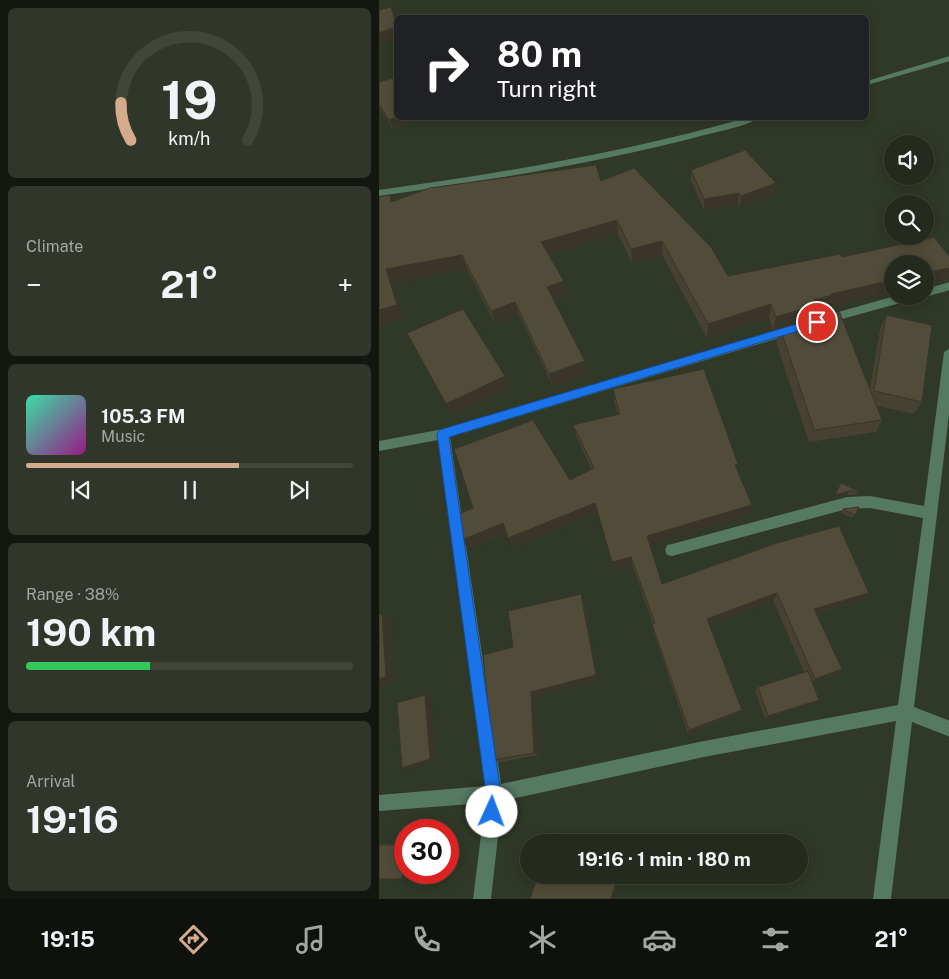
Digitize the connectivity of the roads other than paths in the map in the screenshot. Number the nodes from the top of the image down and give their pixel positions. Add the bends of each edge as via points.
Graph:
1 (949, 58) edge
2 (869, 82) edge
3 (748, 120) edge
4 (379, 193) edge
5 (949, 286) edge
6 (934, 290) edge
7 (884, 303) edge
8 (949, 352) edge
9 (443, 434) junction
10 (379, 446) edge
11 (929, 513) junction
12 (672, 550) dead end
13 (905, 712) junction
14 (949, 729) edge
15 (494, 794) junction
16 (379, 803) edge
17 (482, 899) edge
18 (882, 899) edge

1 - 2 street
3 - 4 street via 697,135 515,173
5 - 6 street
7 - 9 street
8 - 11 street
9 - 10 street
9 - 15 street
11 - 12 street via 870,502 847,503
11 - 13 street
13 - 14 street
13 - 15 street via 704,749
13 - 18 street
15 - 16 street
15 - 17 street

